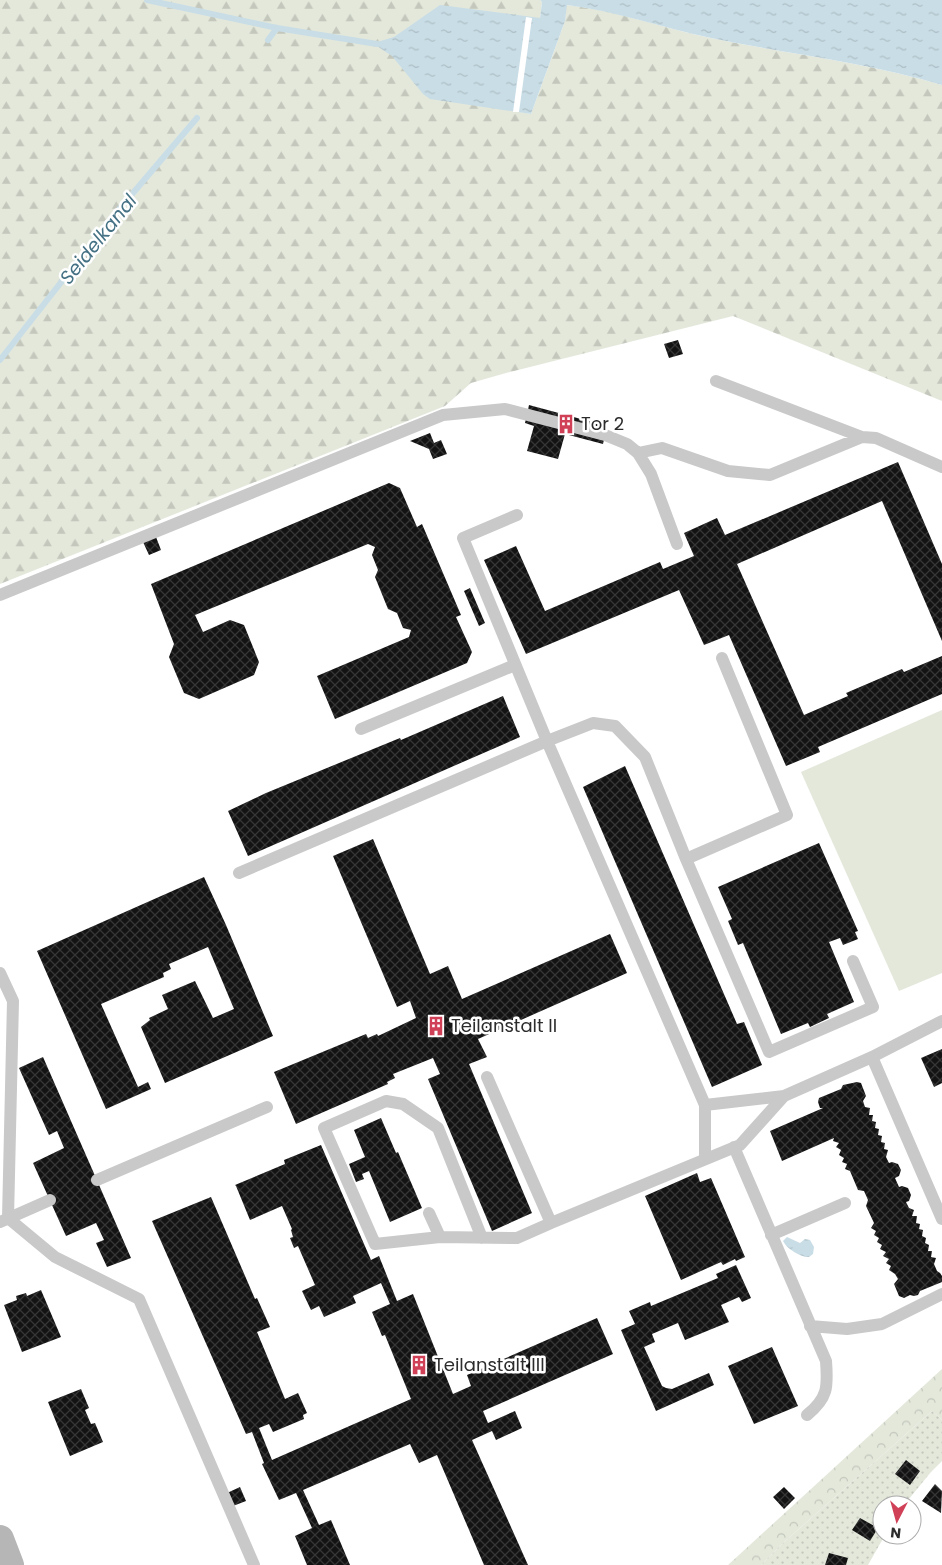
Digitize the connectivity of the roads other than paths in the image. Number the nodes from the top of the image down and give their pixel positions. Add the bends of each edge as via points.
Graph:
1 (716, 381) dead end
2 (862, 437) junction
3 (638, 453) junction
4 (942, 467) edge
5 (517, 515) dead end
6 (677, 544) dead end
7 (0, 595) edge
8 (722, 658) dead end
9 (515, 665) junction
10 (361, 730) dead end
11 (547, 741) junction
12 (686, 859) junction
13 (239, 872) dead end
14 (854, 961) dead end
15 (0, 973) edge
16 (942, 1021) edge
17 (872, 1057) junction
18 (487, 1077) dead end
19 (784, 1096) junction
20 (705, 1105) junction
21 (267, 1106) dead end
22 (734, 1147) junction
23 (705, 1159) junction
24 (97, 1180) dead end
25 (50, 1200) dead end
26 (845, 1203) dead end
27 (429, 1213) dead end
28 (942, 1219) edge
29 (4, 1220) edge
30 (551, 1224) junction
31 (771, 1235) junction
32 (440, 1237) junction
33 (482, 1238) junction
34 (942, 1294) edge
35 (810, 1326) junction
36 (807, 1416) dead end
37 (0, 1539) edge
38 (10, 1565) edge
39 (254, 1565) edge

1 - 2 lane
2 - 3 lane via 770,475 728,471 662,448
2 - 4 lane via 876,438
3 - 6 lane via 651,474
3 - 7 lane via 605,435 505,409 443,415
5 - 9 lane via 463,538
8 - 12 lane via 787,814
9 - 10 lane
9 - 11 lane
11 - 12 lane via 593,723 615,726 645,757
11 - 13 lane
11 - 20 lane
12 - 14 lane via 770,1052 873,1007
15 - 29 lane via 13,1001
16 - 17 lane
17 - 19 lane
17 - 28 lane
18 - 30 lane
19 - 20 lane
19 - 22 lane via 740,1145
20 - 23 lane
21 - 24 lane
22 - 23 lane
22 - 31 lane
23 - 30 lane
25 - 29 lane
26 - 31 lane
27 - 32 lane
29 - 39 lane via 55,1256 139,1298
30 - 33 lane via 517,1238
31 - 35 lane
32 - 33 lane
32 - 33 lane via 375,1244 324,1128 386,1101 402,1104 423,1117 438,1128
34 - 35 lane via 882,1324 847,1329
35 - 36 lane via 826,1361 828,1384 818,1406
37 - 38 main road

